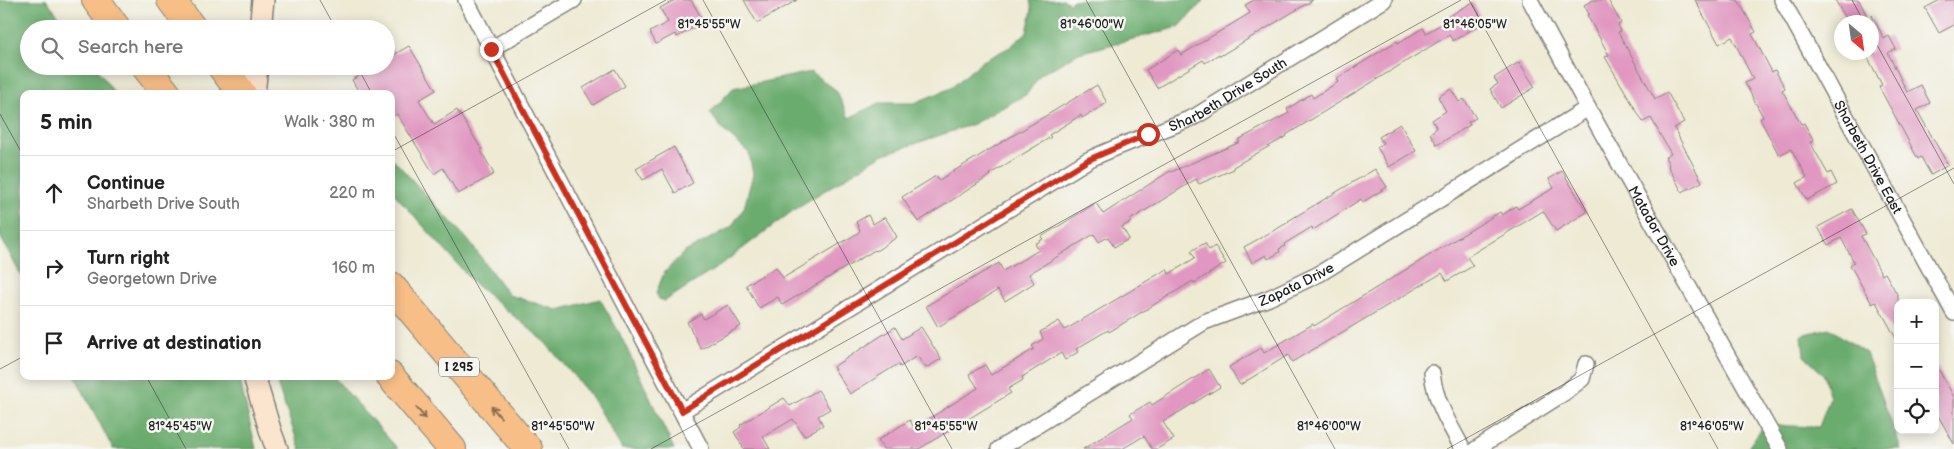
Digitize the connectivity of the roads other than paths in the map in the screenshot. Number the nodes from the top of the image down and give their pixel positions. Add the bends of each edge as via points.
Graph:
1 (96, 0) edge
2 (171, 0) edge
3 (263, 0) edge
4 (466, 0) edge
5 (574, 0) edge
6 (1384, 0) edge
7 (1530, 0) edge
8 (1782, 0) edge
9 (110, 20) edge
10 (186, 20) edge
11 (261, 20) edge
12 (491, 49) junction
13 (152, 75) edge
14 (228, 75) edge
15 (256, 75) edge
16 (164, 90) edge
17 (239, 90) edge
18 (254, 90) edge
19 (1588, 108) junction
20 (395, 291) edge
21 (1950, 296) edge
22 (1954, 312) edge
23 (1586, 364) dead end
24 (1432, 372) dead end
25 (255, 380) edge
26 (393, 380) edge
27 (682, 411) junction
28 (277, 449) edge
29 (452, 449) edge
30 (528, 449) edge
31 (701, 449) edge
32 (998, 449) edge
33 (1463, 449) edge
34 (1476, 449) edge
35 (1780, 449) edge

1 - 9 highway
2 - 10 highway
3 - 11 street
4 - 12 street
5 - 12 street
6 - 27 street, Sharbeth Drive South via 1196,116 1088,160
7 - 19 street, Matador Drive
8 - 21 street, Sharbeth Drive East
12 - 27 street
13 - 16 highway
14 - 17 highway
15 - 18 street
19 - 32 street, Zapata Drive via 1319,274 1269,298 1204,322
19 - 35 street, Matador Drive
30 -> 20 highway, I 295
21 - 22 street, Sharbeth Drive East
23 - 34 street via 1582,379 1564,393
24 - 33 street via 1443,414
25 - 28 street
26 -> 29 highway
27 - 31 street

